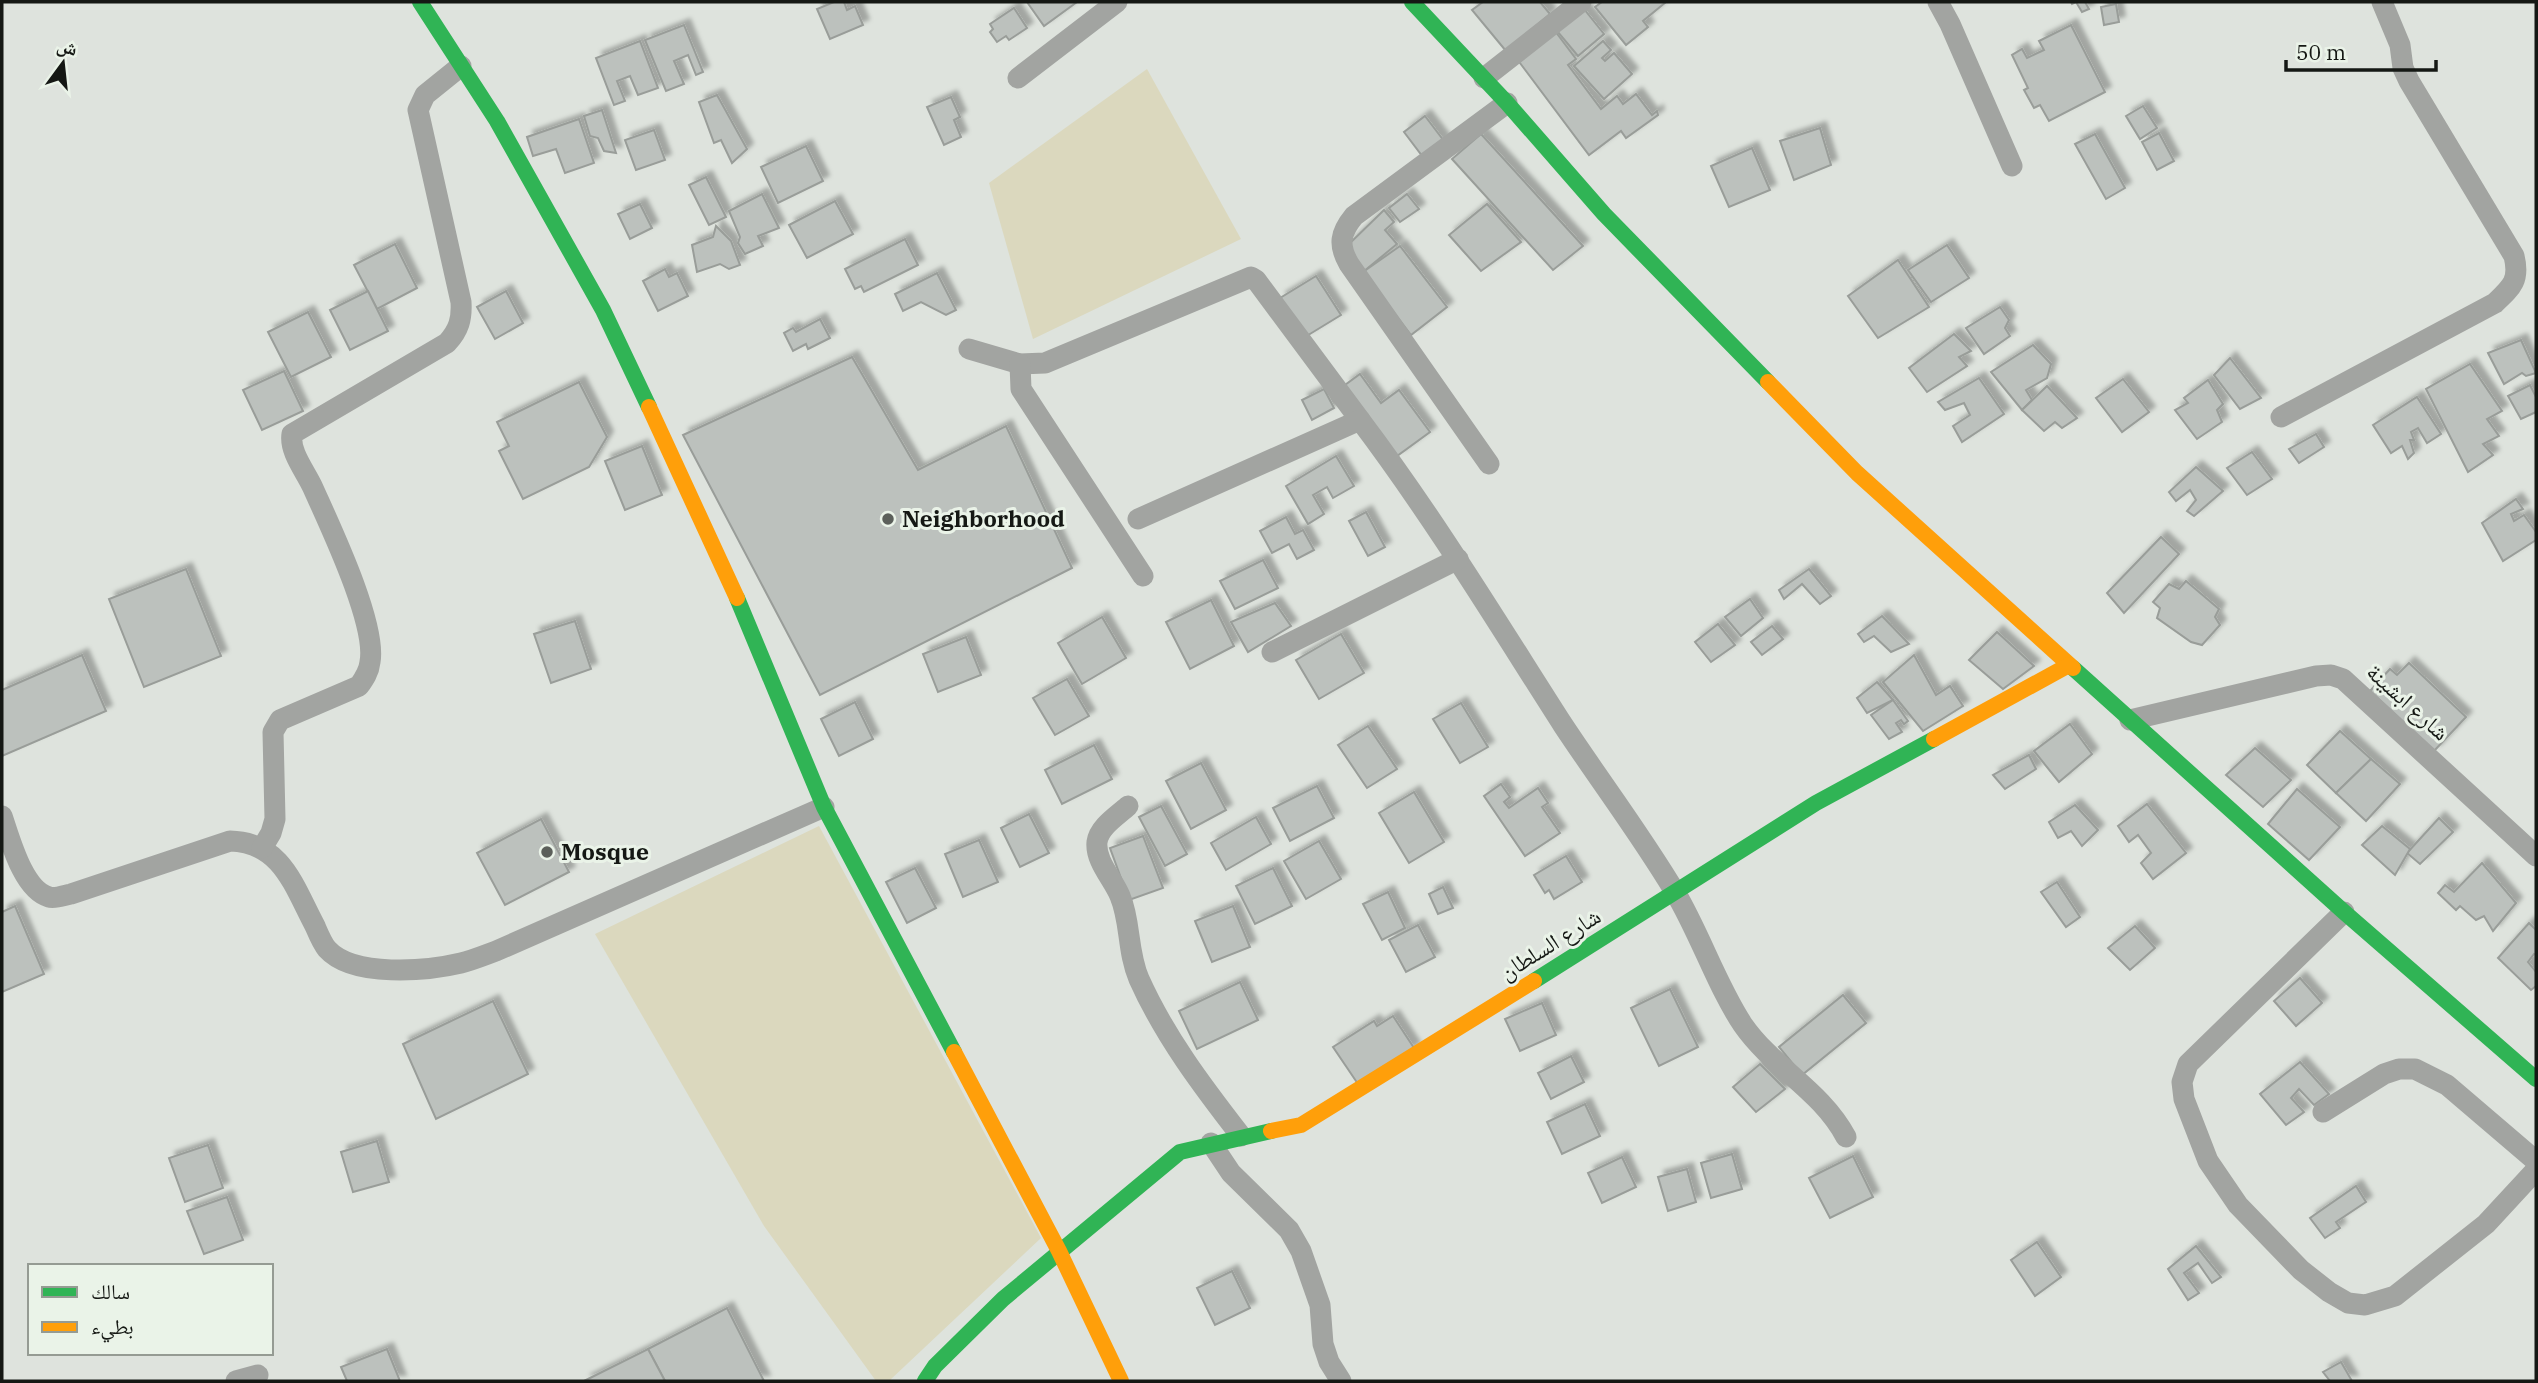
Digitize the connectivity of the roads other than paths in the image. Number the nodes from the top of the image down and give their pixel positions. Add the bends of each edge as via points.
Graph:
1 (420, 2) edge
2 (1117, 2) edge
3 (1412, 2) edge
4 (1581, 2) edge
5 (1938, 2) edge
6 (2382, 2) edge
7 (461, 66) junction
8 (1018, 78) dead end
9 (1484, 78) junction
10 (1507, 103) junction
11 (2012, 166) dead end
12 (969, 349) dead end
13 (1020, 365) junction
14 (2281, 417) dead end
15 (1360, 420) junction
16 (1489, 464) dead end
17 (1139, 519) dead end
18 (1458, 559) junction
19 (1143, 576) dead end
20 (1272, 652) dead end
21 (2069, 665) junction
22 (2130, 720) junction
23 (1128, 806) dead end
24 (824, 807) junction
25 (2, 816) edge
26 (262, 848) junction
27 (2536, 856) edge
28 (1676, 893) junction
29 (2344, 912) junction
30 (2536, 1079) edge
31 (2323, 1112) dead end
32 (1241, 1136) junction
33 (1846, 1138) dead end
34 (1210, 1143) junction
35 (2536, 1161) edge
36 (2536, 1170) edge
37 (1059, 1251) junction
38 (258, 1375) dead end
39 (236, 1381) edge
40 (925, 1381) edge
41 (1121, 1381) edge
42 (1341, 1381) edge

1 - 7 street
2 - 8 street
3 - 9 street
4 - 9 street
5 - 11 street
6 - 14 street via 2409,81 2514,256 2515,279 2495,303
7 - 24 street via 603,310 729,578
7 - 26 street via 425,95 418,110 461,302 456,334 292,434 291,442 359,598 371,660 359,686 280,720 274,732 275,819
9 - 10 street
10 - 16 street via 1354,216 1341,238 1349,264
10 - 21 street via 1604,214 1838,454
12 - 13 street
13 - 15 street via 1045,363 1251,277
13 - 19 street via 1021,389
15 - 17 street
15 - 18 street
18 - 20 street
18 - 28 street
21 - 22 street
21 - 28 street, شارع السلطان via 1816,803
22 - 27 street, شارع ابشينة via 2316,676 2343,679
22 - 29 street
23 - 32 street via 1103,829 1097,848 1120,895 1139,978 1186,1065
24 - 26 street via 496,951 419,970 375,969 345,961 327,949 283,866
24 - 37 street
25 - 26 street via 25,877 51,898 230,841
28 - 32 street, شارع السلطان via 1321,1114 1301,1125
28 - 33 street via 1743,1024 1820,1099
29 - 30 street
29 - 36 street via 2188,1064 2182,1082 2184,1099 2207,1161 2238,1205 2329,1292 2348,1303 2365,1304 2395,1296 2486,1224
31 - 35 street via 2384,1074 2415,1069 2447,1085
32 - 34 street, شارع السلطان
34 - 37 street, شارع السلطان via 1180,1152
34 - 42 street via 1231,1173 1289,1230 1301,1251 1320,1305 1323,1345
37 - 40 street, شارع السلطان via 1003,1298
37 - 41 street
38 - 39 street

